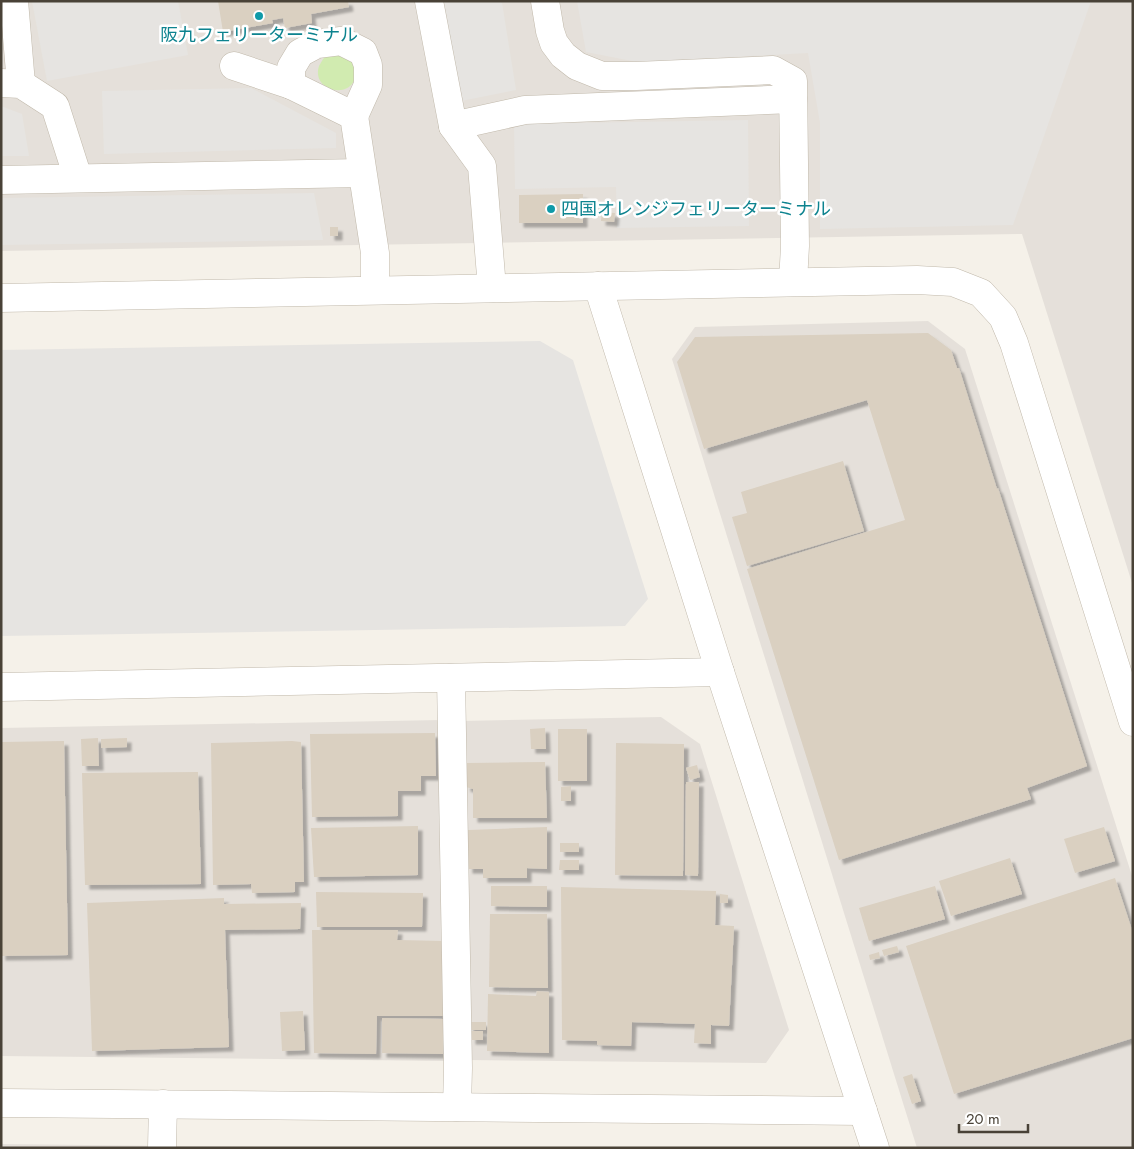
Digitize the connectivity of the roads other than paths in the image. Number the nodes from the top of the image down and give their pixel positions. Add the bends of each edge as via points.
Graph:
1 (14, 1) edge
2 (429, 1) edge
3 (545, 1) edge
4 (234, 66) dead end
5 (11, 84) edge
6 (291, 86) junction
7 (793, 99) junction
8 (354, 116) junction
9 (453, 126) junction
10 (362, 172) junction
11 (78, 178) junction
12 (1, 180) edge
13 (793, 282) junction
14 (598, 286) junction
15 (492, 288) junction
16 (375, 290) junction
17 (1, 298) edge
18 (720, 672) junction
19 (451, 678) junction
20 (1, 686) edge
21 (1133, 722) edge
22 (1, 1103) edge
23 (163, 1104) junction
24 (457, 1107) junction
25 (863, 1111) junction
26 (162, 1148) edge
27 (875, 1148) edge

1 - 5 street
2 - 9 street
3 - 7 street via 550,31 563,55 577,66 602,76 773,70 792,81
4 - 6 street
5 - 11 street via 55,106
6 - 8 street
6 - 8 street via 291,68 300,53 317,44 341,40 363,52 368,65 368,85
7 - 9 street via 525,110
7 - 13 street
8 - 10 street
9 - 15 street via 482,166
10 - 11 street
10 - 16 street via 375,253
11 - 12 street
13 - 14 street
13 - 21 street via 953,282 981,293 1003,317 1014,343
14 - 15 street
14 - 18 street
15 - 16 street
16 - 17 street
18 - 19 street
18 - 25 street
19 - 20 street
19 - 24 street
22 - 23 street
23 - 24 street
23 - 26 street
24 - 25 street
25 - 27 street

